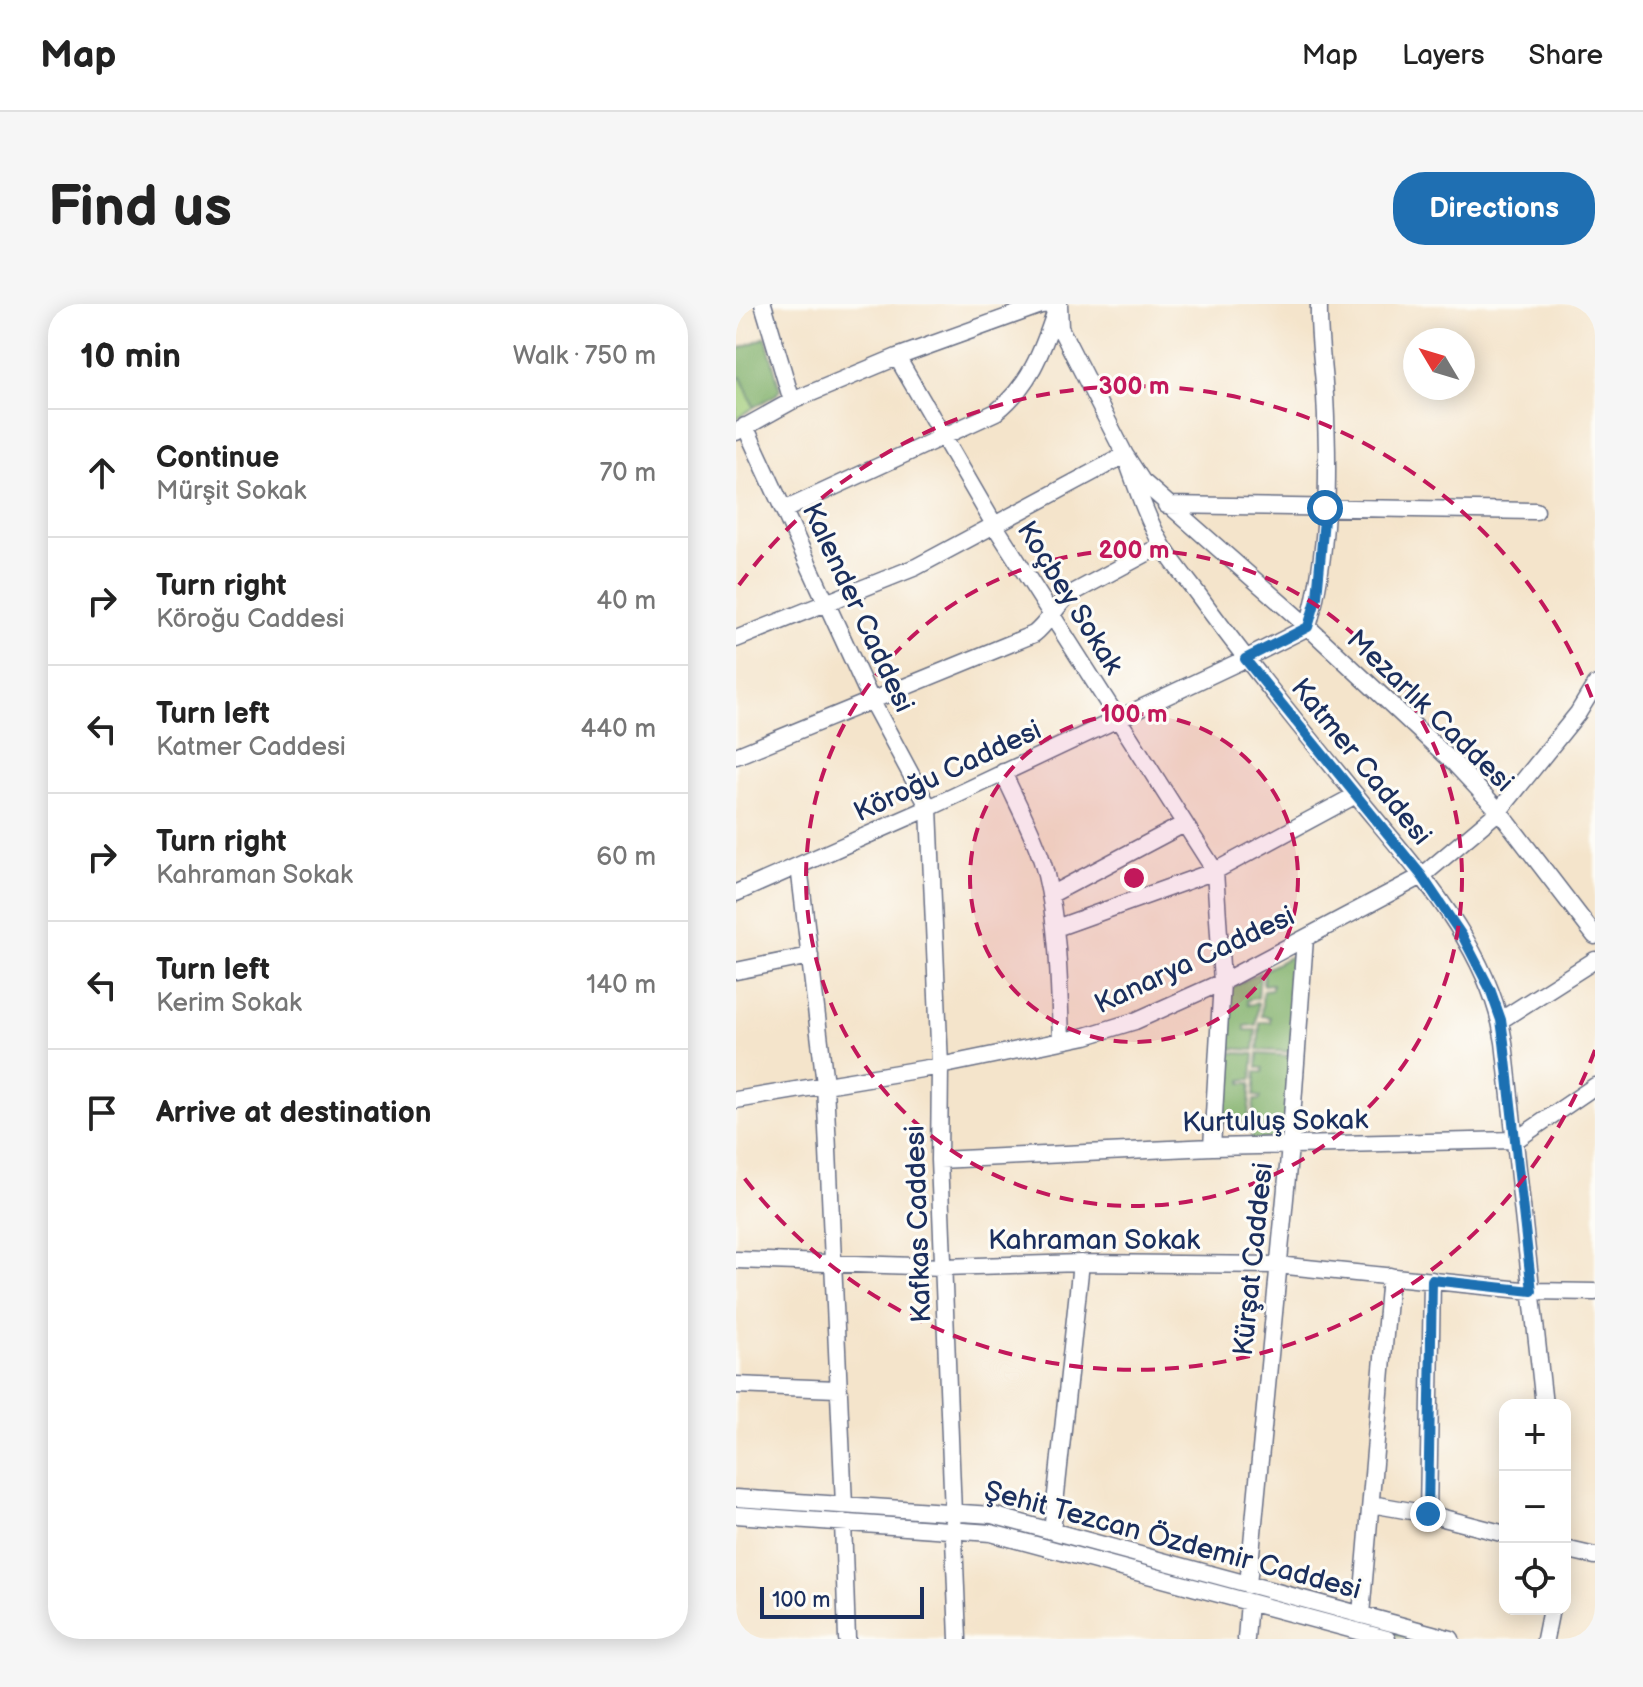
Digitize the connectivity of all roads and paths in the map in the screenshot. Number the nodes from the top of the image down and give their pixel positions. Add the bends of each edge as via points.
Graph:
1 (1041, 304) edge
2 (1051, 304) edge
3 (1058, 304) edge
4 (1319, 304) edge
5 (768, 307) edge
6 (897, 357) junction
7 (792, 401) junction
8 (741, 429) edge
9 (943, 436) junction
10 (1125, 455) junction
11 (1166, 505) junction
12 (1325, 508) junction
13 (784, 510) junction
14 (1536, 511) dead end
15 (995, 526) junction
16 (1162, 545) junction
17 (827, 602) junction
18 (1051, 614) junction
19 (1308, 627) junction
20 (736, 639) edge
21 (1245, 659) junction
22 (1595, 685) edge
23 (871, 700) junction
24 (1118, 719) junction
25 (736, 756) edge
26 (1003, 772) junction
27 (1356, 795) junction
28 (929, 808) junction
29 (1499, 811) junction
30 (1184, 824) junction
31 (799, 866) junction
32 (1215, 871) junction
33 (1422, 876) junction
34 (736, 893) edge
35 (1050, 895) junction
36 (1056, 928) junction
37 (1595, 936) edge
38 (1305, 938) junction
39 (810, 956) junction
40 (1595, 960) edge
41 (736, 971) edge
42 (1222, 982) junction
43 (1501, 1020) junction
44 (1061, 1041) junction
45 (940, 1066) junction
46 (825, 1084) junction
47 (1595, 1086) edge
48 (736, 1100) edge
49 (1516, 1140) junction
50 (1290, 1146) junction
51 (1212, 1147) junction
52 (939, 1160) junction
53 (736, 1260) edge
54 (834, 1263) junction
55 (1081, 1263) junction
56 (1277, 1265) junction
57 (943, 1267) junction
58 (1390, 1276) junction
59 (1432, 1280) junction
60 (1532, 1291) junction
61 (1595, 1292) edge
62 (736, 1385) edge
63 (837, 1389) junction
64 (1543, 1399) edge
65 (736, 1498) edge
66 (1371, 1504) junction
67 (953, 1511) junction
68 (843, 1513) junction
69 (1428, 1514) junction
70 (736, 1515) edge
71 (954, 1529) junction
72 (1052, 1531) junction
73 (1499, 1532) edge
74 (1571, 1550) edge
75 (1595, 1556) edge
76 (1248, 1593) junction
77 (1361, 1615) junction
78 (1550, 1615) edge
79 (1341, 1633) edge
80 (847, 1639) edge
81 (958, 1639) edge
82 (1246, 1639) edge
83 (1387, 1639) edge
84 (1451, 1639) edge
85 (1545, 1639) edge

1 - 2 street
1 - 6 street
3 - 9 street via 1042,352 1020,389 996,412
3 - 10 street, Mezarlık Caddesi via 1060,328
4 - 12 street via 1328,453
5 - 7 street
6 - 7 street
6 - 9 street, Koçbey Sokak
7 - 8 street
8 - 13 street, Kalender Caddesi
9 - 13 street
9 - 15 street, Koçbey Sokak
10 - 11 street, Mezarlık Caddesi
10 - 15 street
10 - 16 street, Katmer Caddesi
11 - 12 street
11 - 19 street, Mezarlık Caddesi
12 - 14 street
12 - 19 street via 1317,597
13 - 17 street, Kalender Caddesi
15 - 17 street via 916,567
15 - 18 street, Koçbey Sokak
16 - 18 street via 1088,583
16 - 21 street, Katmer Caddesi
17 - 20 street
17 - 23 street, Kalender Caddesi
18 - 23 street via 1034,634
18 - 24 street, Koçbey Sokak
19 - 21 street, Köroğu Caddesi
19 - 29 street, Mezarlık Caddesi
21 - 24 street, Köroğu Caddesi
21 - 27 street, Katmer Caddesi
22 - 29 street, Kanarya Caddesi
23 - 25 street
23 - 28 street, Kalender Caddesi
24 - 26 street, Köroğu Caddesi
24 - 30 street, Koçbey Sokak
26 - 28 street, Köroğu Caddesi
26 - 35 street via 1038,848
27 - 32 street
27 - 33 street, Katmer Caddesi
28 - 31 street, Köroğu Caddesi
28 - 45 street, Kafkas Caddesi
29 - 33 street, Kanarya Caddesi
29 - 37 street, Mezarlık Caddesi
30 - 32 street, Koçbey Sokak
30 - 35 street
31 - 34 street, Köroğu Caddesi
31 - 39 street
32 - 36 street
32 - 42 street, Koçbey Sokak
33 - 38 street, Kanarya Caddesi
33 - 43 street, Katmer Caddesi via 1463,937
35 - 36 street
36 - 44 street
38 - 42 street, Kanarya Caddesi
38 - 50 street, Kürşat Caddesi
39 - 41 street
39 - 46 street
40 - 43 street
42 - 44 street, Kanarya Caddesi via 1135,1021
42 - 51 street, Koçbey Sokak
43 - 49 street, Katmer Caddesi
44 - 45 street, Kanarya Caddesi
45 - 46 street, Kanarya Caddesi
45 - 52 street, Kafkas Caddesi
46 - 48 street, Kanarya Caddesi
46 - 54 street
47 - 49 street
49 - 50 street, Kurtuluş Sokak
49 - 60 street, Katmer Caddesi
50 - 51 street, Kurtuluş Sokak
50 - 56 street, Kürşat Caddesi
51 - 52 street, Kurtuluş Sokak
52 - 57 street, Kafkas Caddesi
53 - 54 street, Kahraman Sokak
54 - 57 street, Kahraman Sokak
54 - 63 street
55 - 56 street, Kahraman Sokak
55 - 57 street, Kahraman Sokak
55 - 72 street
56 - 58 street, Kahraman Sokak
56 - 76 street, Kürşat Caddesi
57 - 67 street, Kafkas Caddesi
58 - 59 street, Kahraman Sokak
58 - 66 street
59 - 60 street, Kahraman Sokak
59 - 69 street
60 - 61 street, Kahraman Sokak
60 - 64 street, Katmer Caddesi
62 - 63 street
63 - 68 street
65 - 68 street, Şehit Tezcan Özdemir Caddesi
66 - 69 street
66 - 77 street
67 - 68 street, Şehit Tezcan Özdemir Caddesi
67 - 71 street, Kafkas Caddesi
67 - 72 street, Şehit Tezcan Özdemir Caddesi
68 - 70 street, Şehit Tezcan Özdemir Caddesi
68 - 71 street, Şehit Tezcan Özdemir Caddesi
68 - 80 street
69 - 73 street
71 - 76 street, Şehit Tezcan Özdemir Caddesi
71 - 81 street, Kafkas Caddesi
72 - 76 street, Şehit Tezcan Özdemir Caddesi
74 - 75 street
76 - 77 street, Şehit Tezcan Özdemir Caddesi
76 - 79 street, Şehit Tezcan Özdemir Caddesi
76 - 82 street, Kürşat Caddesi
77 - 84 street, Şehit Tezcan Özdemir Caddesi
78 - 85 street
79 - 83 street, Şehit Tezcan Özdemir Caddesi

